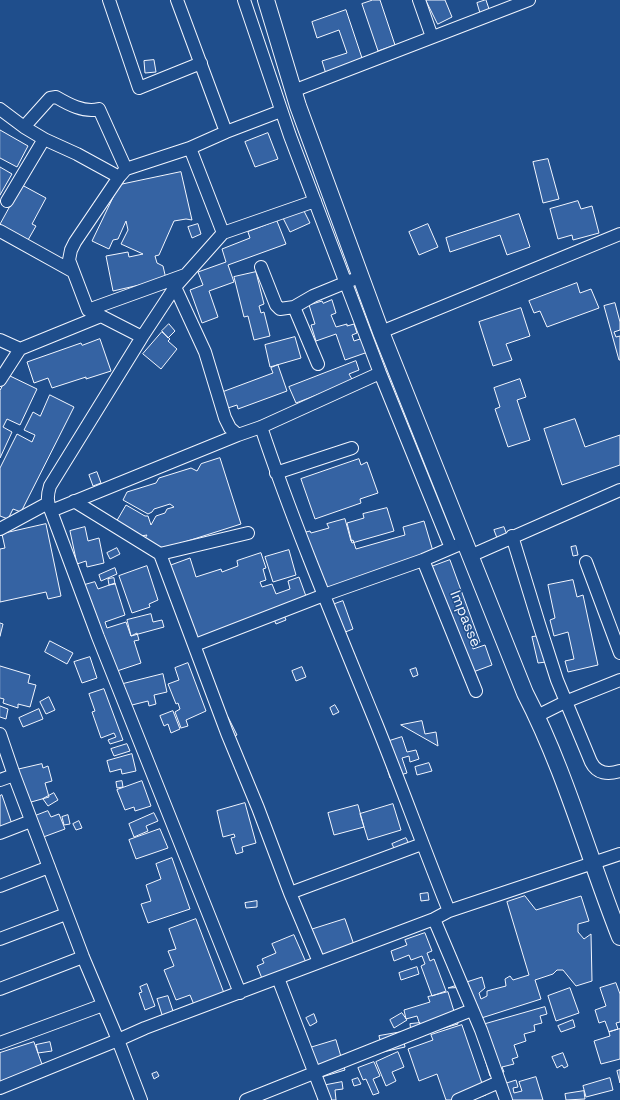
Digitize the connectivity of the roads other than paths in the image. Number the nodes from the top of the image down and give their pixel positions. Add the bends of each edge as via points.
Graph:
1 (109, 0) edge
2 (177, 0) edge
3 (244, 0) edge
4 (266, 0) edge
5 (419, 0) edge
6 (529, 0) edge
7 (432, 37) junction
8 (201, 63) junction
9 (293, 91) junction
10 (0, 110) edge
11 (281, 111) junction
12 (24, 127) junction
13 (226, 132) junction
14 (44, 139) junction
15 (190, 148) junction
16 (123, 173) junction
17 (7, 201) dead end
18 (315, 201) junction
19 (0, 231) edge
20 (223, 233) junction
21 (620, 234) edge
22 (261, 267) dead end
23 (72, 270) junction
24 (185, 275) junction
25 (354, 280) junction
26 (175, 287) junction
27 (294, 307) junction
28 (88, 310) junction
29 (101, 316) junction
30 (381, 332) junction
31 (142, 337) junction
32 (0, 340) edge
33 (20, 349) junction
34 (318, 364) dead end
35 (380, 373) junction
36 (0, 380) edge
37 (261, 427) junction
38 (238, 435) junction
39 (352, 448) dead end
40 (276, 473) junction
41 (620, 490) edge
42 (74, 501) junction
43 (49, 507) junction
44 (0, 529) edge
45 (248, 533) dead end
46 (512, 536) junction
47 (462, 549) junction
48 (160, 554) junction
49 (423, 560) junction
50 (586, 562) dead end
51 (324, 595) junction
52 (195, 645) junction
53 (620, 653) edge
54 (620, 680) edge
55 (476, 691) dead end
56 (565, 702) junction
57 (537, 716) junction
58 (0, 734) edge
59 (620, 771) edge
60 (14, 775) junction
61 (0, 780) edge
62 (31, 821) junction
63 (0, 833) edge
64 (422, 844) junction
65 (620, 854) edge
66 (593, 862) junction
67 (49, 867) junction
68 (0, 886) edge
69 (290, 893) junction
70 (449, 912) junction
71 (66, 914) junction
72 (434, 919) junction
73 (620, 937) edge
74 (0, 939) edge
75 (83, 957) junction
76 (319, 962) junction
77 (278, 978) junction
78 (0, 989) edge
79 (240, 993) junction
80 (103, 1005) junction
81 (472, 1010) junction
82 (118, 1040) junction
83 (0, 1043) edge
84 (315, 1073) junction
85 (499, 1082) junction
86 (0, 1088) edge
87 (142, 1100) edge
88 (246, 1100) edge
89 (325, 1100) edge
90 (458, 1100) edge
91 (506, 1100) edge

1 - 8 street via 140,88
2 - 8 street
3 - 11 street
4 - 9 main road
5 - 7 street
6 - 7 street
7 - 9 street
8 - 13 street
9 - 25 main road
10 - 12 street
11 - 13 street
11 - 18 street
12 - 14 street
12 - 16 street via 50,98 56,97 70,105 93,111 99,109
13 - 15 street
14 - 16 street
14 - 17 street
15 - 16 street
15 - 20 street
16 - 23 street via 75,242 69,260
18 - 20 street
18 - 25 street
19 - 23 street
20 - 24 street
21 - 30 street
22 - 27 street via 276,305 280,309
23 - 28 street
24 - 26 street
24 - 28 street
25 - 27 street via 313,296
25 - 30 main road
25 - 35 street
26 - 31 street
26 - 38 street via 205,352 225,418 230,428
27 - 34 street
28 - 29 street
29 - 31 street
29 - 33 street
30 - 47 main road
31 - 43 street via 50,486 47,495
32 - 33 street
33 - 36 street
35 - 37 street
35 - 47 street
37 - 38 street
37 - 40 street
38 - 42 street
39 - 40 street
40 - 51 street
41 - 46 street
42 - 43 street
42 - 48 street
43 - 44 street
43 - 79 street
45 - 48 street
46 - 47 street
46 - 56 street
47 - 49 street
47 - 57 main road via 524,693
48 - 52 street
49 - 51 street
49 - 55 street, Impasse
50 - 53 street
51 - 52 street
51 - 64 street
52 - 69 street
54 - 56 street
56 - 57 street
56 - 59 street via 593,768 605,774
57 - 66 main road
58 - 60 street
60 - 61 street
60 - 62 street
62 - 63 street
62 - 67 street
64 - 69 street
64 - 70 street
65 - 66 street
66 - 70 street
66 - 73 main road
67 - 68 street
67 - 71 street
69 - 76 street
70 - 72 street
71 - 74 street
71 - 75 street
72 - 76 street
72 - 81 street
75 - 78 street
75 - 80 street
76 - 77 street
77 - 79 street
77 - 84 street
79 - 82 street
80 - 82 street
80 - 83 street
81 - 84 street
81 - 85 street
82 - 86 street
82 - 87 street
84 - 88 street
84 - 89 street
85 - 90 street
85 - 91 street

